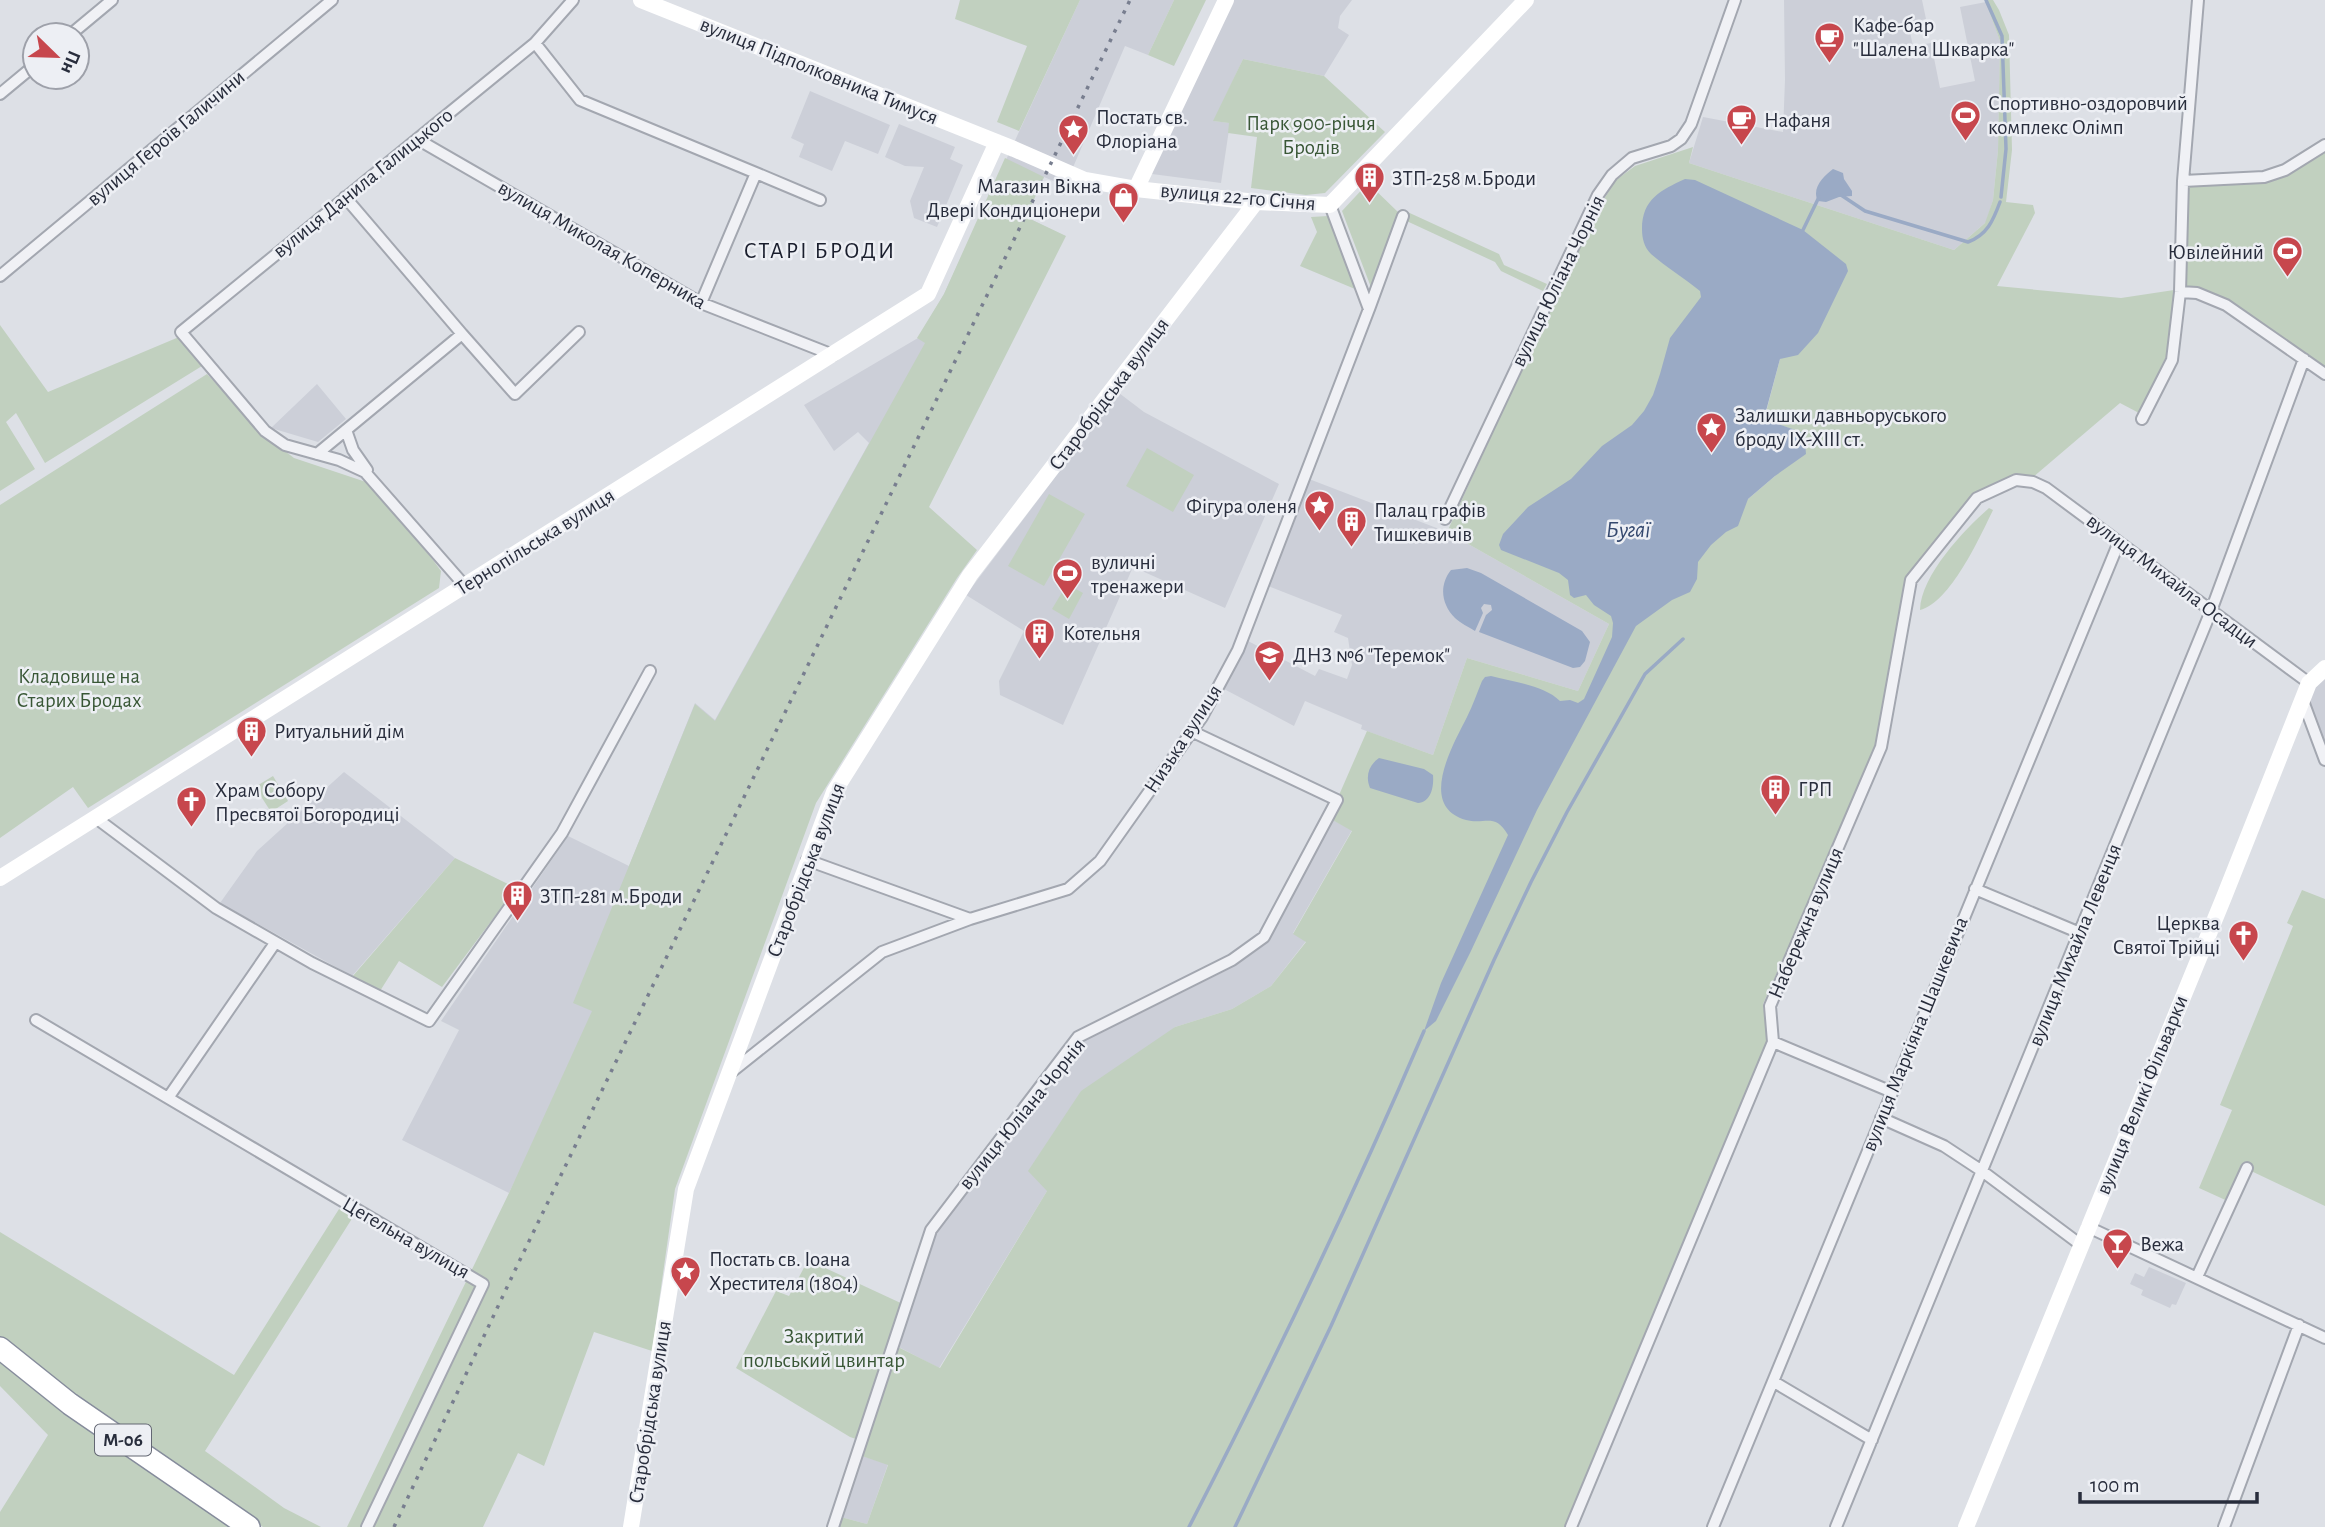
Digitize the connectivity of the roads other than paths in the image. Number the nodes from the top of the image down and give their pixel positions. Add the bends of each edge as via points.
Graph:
1 (112, 0) edge
2 (332, 0) edge
3 (573, 0) edge
4 (641, 0) edge
5 (1226, 0) edge
6 (1526, 0) edge
7 (1735, 0) edge
8 (2198, 0) edge
9 (87, 21) edge
10 (535, 43) junction
11 (21, 77) edge
12 (0, 94) edge
13 (416, 139) junction
14 (998, 142) junction
15 (2325, 145) edge
16 (756, 173) junction
17 (2183, 181) junction
18 (1136, 189) junction
19 (345, 197) junction
20 (820, 200) dead end
21 (1256, 202) junction
22 (1330, 205) junction
23 (1403, 216) dead end
24 (0, 276) edge
25 (2180, 292) junction
26 (701, 303) junction
27 (1368, 309) junction
28 (579, 332) dead end
29 (462, 334) junction
30 (833, 355) junction
31 (2304, 359) junction
32 (2325, 373) edge
33 (2142, 419) dead end
34 (346, 430) junction
35 (317, 454) junction
36 (374, 480) junction
37 (2033, 482) joint
38 (1445, 519) dead end
39 (2119, 542) junction
40 (466, 586) junction
41 (2211, 611) junction
42 (2325, 668) edge
43 (649, 671) dead end
44 (2309, 683) junction
45 (2303, 701) junction
46 (1191, 731) junction
47 (2325, 760) edge
48 (96, 818) junction
49 (807, 860) junction
50 (0, 878) edge
51 (1975, 890) junction
52 (970, 919) junction
53 (2080, 933) junction
54 (275, 943) junction
55 (36, 1020) dead end
56 (1773, 1042) junction
57 (730, 1073) junction
58 (1892, 1092) junction
59 (167, 1098) junction
60 (1881, 1118) junction
61 (2247, 1168) dead end
62 (1982, 1171) junction
63 (2088, 1227) junction
64 (2081, 1245) junction
65 (2197, 1277) junction
66 (2300, 1325) junction
67 (2325, 1338) edge
68 (0, 1348) edge
69 (1773, 1382) junction
70 (1872, 1440) junction
71 (249, 1527) edge
72 (367, 1527) edge
73 (631, 1527) edge
74 (833, 1527) edge
75 (1571, 1527) edge
76 (1713, 1527) edge
77 (1836, 1527) edge
78 (1966, 1527) edge
79 (2224, 1527) edge

1 - 9 street
2 - 24 street, вулиця Героїв Галичини
3 - 10 street, вулиця Данила Галицького
4 - 14 main road, вулиця Підполковника Тимуся
5 - 18 main road
6 - 22 main road, вулиця 22-го Січня
7 - 38 street, вулиця Юліана Чорнія via 1691,124 1681,139 1632,158 1598,195
8 - 17 street
10 - 13 street, вулиця Данила Галицького
10 - 16 street via 580,100
11 - 12 street
13 - 19 street, вулиця Данила Галицького
13 - 26 street, вулиця Миколая Коперника
14 - 18 main road, вулиця 22-го Січня via 1080,178
14 - 30 main road, Тернопільська вулиця via 928,294
15 - 17 street via 2286,170 2264,177
16 - 20 street
16 - 26 street
17 - 25 street
18 - 21 main road, вулиця 22-го Січня
19 - 29 street
19 - 35 street, вулиця Данила Галицького via 181,332 265,431 285,444
21 - 22 main road, вулиця 22-го Січня
21 - 49 main road, Старобрідська вулиця via 970,575 834,792
22 - 27 street
23 - 27 street, Низька вулиця
25 - 31 street via 2197,293 2226,305
25 - 33 street via 2172,360
26 - 30 street, вулиця Миколая Коперника
27 - 46 street, Низька вулиця via 1238,650
28 - 29 street via 515,394
29 - 34 street
30 - 40 main road, Тернопільська вулиця
31 - 32 street
31 - 41 street, вулиця Михайла Левенця
34 - 35 street
34 - 36 street via 353,450
35 - 36 street via 354,466
36 - 40 street
37 - 39 street, вулиця Михайла Осадци
37 - 56 street, Набережна вулиця via 2016,480 1977,498 1911,580 1881,747 1770,1006
39 - 41 street, вулиця Михайла Осадци
39 - 51 street, вулиця Маркіяна Шашкевича
40 - 48 main road, Тернопільська вулиця
41 - 44 street, вулиця Михайла Осадци
41 - 53 street, вулиця Михайла Левенця
42 - 44 main road, вулиця Великі Фільварки
43 - 54 street via 562,833 429,1021
44 - 45 main road, вулиця Великі Фільварки
45 - 47 street
45 - 63 main road, вулиця Великі Фільварки
46 - 52 street, Низька вулиця via 1100,861 1068,889
46 - 74 street, вулиця Юліана Чорнія via 1337,800 1264,937 1232,960 1079,1037 930,1230
48 - 50 main road, Тернопільська вулиця
48 - 54 street via 216,908
49 - 52 street
49 - 57 main road, Старобрідська вулиця
51 - 53 street
51 - 58 street, вулиця Маркіяна Шашкевича
52 - 57 street, Низька вулиця via 882,952
53 - 62 street, вулиця Михайла Левенця
54 - 59 street
55 - 59 street, Цегельна вулиця
56 - 58 street
56 - 75 street, Набережна вулиця
57 - 73 main road, Старобрідська вулиця via 686,1189
58 - 60 street, вулиця Маркіяна Шашкевича
59 - 72 street, Цегельна вулиця via 483,1284
60 - 62 street via 1944,1146
60 - 69 street, вулиця Маркіяна Шашкевича
61 - 65 street
62 - 64 street
62 - 70 street, вулиця Михайла Левенця
63 - 64 main road, вулиця Великі Фільварки
63 - 65 street
64 - 78 main road, вулиця Великі Фільварки
65 - 66 street
66 - 67 street
66 - 79 street
68 - 71 highway, М-06 via 70,1404
69 - 70 street
69 - 76 street, вулиця Маркіяна Шашкевича
70 - 77 street, вулиця Михайла Левенця

